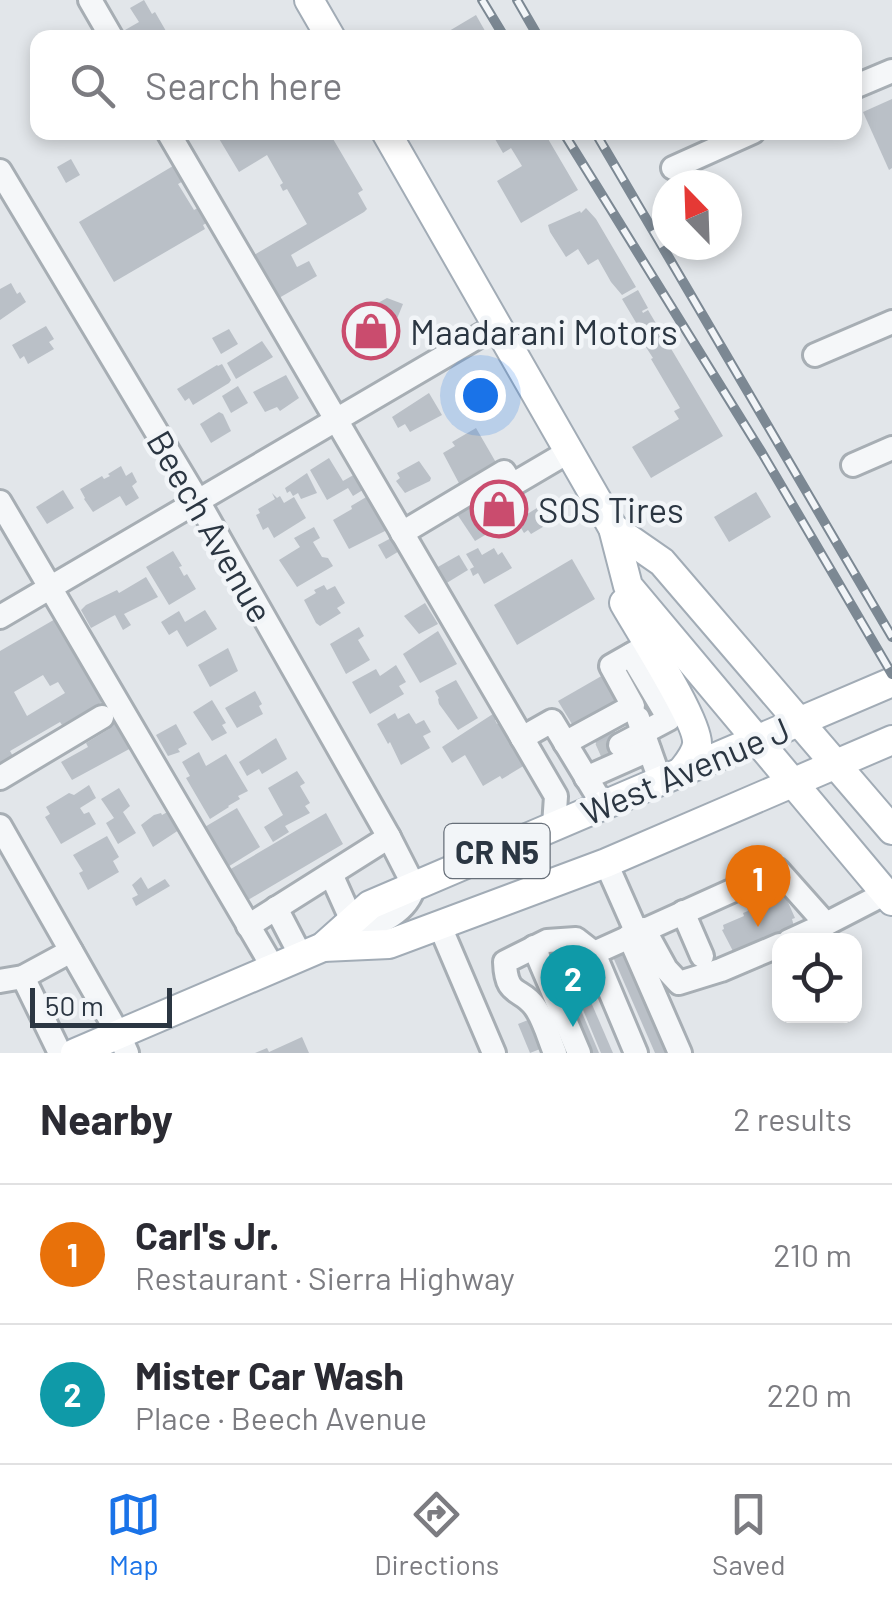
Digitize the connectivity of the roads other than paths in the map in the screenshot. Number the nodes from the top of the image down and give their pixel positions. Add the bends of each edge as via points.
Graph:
1 (90, 0) edge
2 (309, 0) edge
3 (107, 30) edge
4 (326, 30) edge
5 (892, 71) edge
6 (862, 84) edge
7 (173, 140) edge
8 (391, 140) edge
9 (734, 140) edge
10 (673, 168) dead end
11 (0, 171) edge
12 (892, 322) edge
13 (498, 326) junction
14 (815, 354) dead end
15 (336, 419) junction
16 (892, 448) edge
17 (568, 452) junction
18 (853, 464) dead end
19 (198, 501) junction
20 (0, 502) edge
21 (612, 528) junction
22 (402, 532) junction
23 (51, 587) junction
24 (0, 617) edge
25 (640, 650) junction
26 (892, 682) edge
27 (633, 706) junction
28 (102, 717) dead end
29 (799, 721) junction
30 (522, 738) junction
31 (757, 738) junction
32 (892, 740) edge
33 (646, 742) junction
34 (565, 743) junction
35 (836, 765) junction
36 (582, 771) junction
37 (671, 775) junction
38 (0, 778) edge
39 (794, 782) junction
40 (602, 805) junction
41 (0, 826) edge
42 (554, 826) junction
43 (892, 830) edge
44 (389, 837) junction
45 (606, 863) junction
46 (331, 874) junction
47 (414, 886) junction
48 (889, 897) edge
49 (276, 908) junction
50 (683, 912) junction
51 (352, 921) junction
52 (439, 924) junction
53 (826, 924) junction
54 (248, 926) junction
55 (637, 933) junction
56 (805, 933) edge
57 (534, 947) junction
58 (772, 948) edge
59 (71, 951) junction
60 (312, 952) junction
61 (594, 952) junction
62 (702, 956) dead end
63 (274, 969) junction
64 (11, 979) edge
65 (123, 1044) edge
66 (60, 1053) edge
67 (76, 1053) edge
68 (494, 1053) edge
69 (555, 1053) edge
70 (579, 1053) edge
71 (636, 1053) edge
72 (680, 1053) edge

1 - 3 street
2 - 4 main road
5 - 6 street
7 - 15 street
8 - 13 main road
9 - 10 street
11 - 19 street, Beech Avenue
12 - 14 street
13 - 15 street
13 - 17 main road
15 - 19 street
15 - 22 street
16 - 18 street
17 - 21 main road
17 - 22 street via 512,485 504,472
19 - 23 street
19 - 44 street, Beech Avenue
20 - 23 street
21 - 25 main road via 603,565
21 - 29 main road via 662,562
21 - 31 main road via 628,586
22 - 30 street
23 - 24 street
23 - 54 street
25 - 27 street via 611,666
25 - 33 street via 669,719
25 - 37 main road via 683,706 698,742 694,755
26 - 29 main road, West Avenue J / CR N5
27 - 33 street
27 - 34 street
28 - 38 street
29 - 31 main road, West Avenue J / CR N5
29 - 35 main road
30 - 34 street via 547,713
30 - 42 street via 556,796
31 - 37 main road, West Avenue J / CR N5
31 - 39 main road
32 - 35 main road, West Avenue J
33 - 36 street
33 - 36 street via 610,749
33 - 37 street
34 - 36 street
35 - 39 main road, West Avenue J
35 - 43 main road
36 - 40 street
37 - 40 main road, West Avenue J / CR N5
39 - 45 main road, West Avenue J
39 - 48 main road
40 - 42 main road, West Avenue J / CR N5
41 - 59 street
42 - 47 main road, West Avenue J / CR N5
44 - 46 street
44 - 47 street, Beech Avenue
45 - 52 main road, West Avenue J
45 - 55 street
46 - 49 street
46 - 51 street
47 - 51 main road, West Avenue J / CR N5 via 370,905
47 - 60 street via 398,912
48 - 53 street
49 - 54 street
49 - 60 street
50 - 53 street via 778,870
50 - 55 street
50 - 62 street
51 - 60 main road, West Avenue J / CR N5
52 - 60 main road, West Avenue J via 389,944
52 - 68 street
53 - 56 street
54 - 63 street
55 - 58 street via 680,983
55 - 61 street
55 - 72 street
57 - 61 street via 576,939
57 - 69 street via 505,962 505,974 513,991 534,1005
57 - 70 street
59 - 64 street
59 - 65 street
60 - 63 main road, West Avenue J / CR N5
61 - 71 street
63 - 65 main road, West Avenue J / CR N5
64 - 66 street
65 - 67 main road, West Avenue J / CR N5

